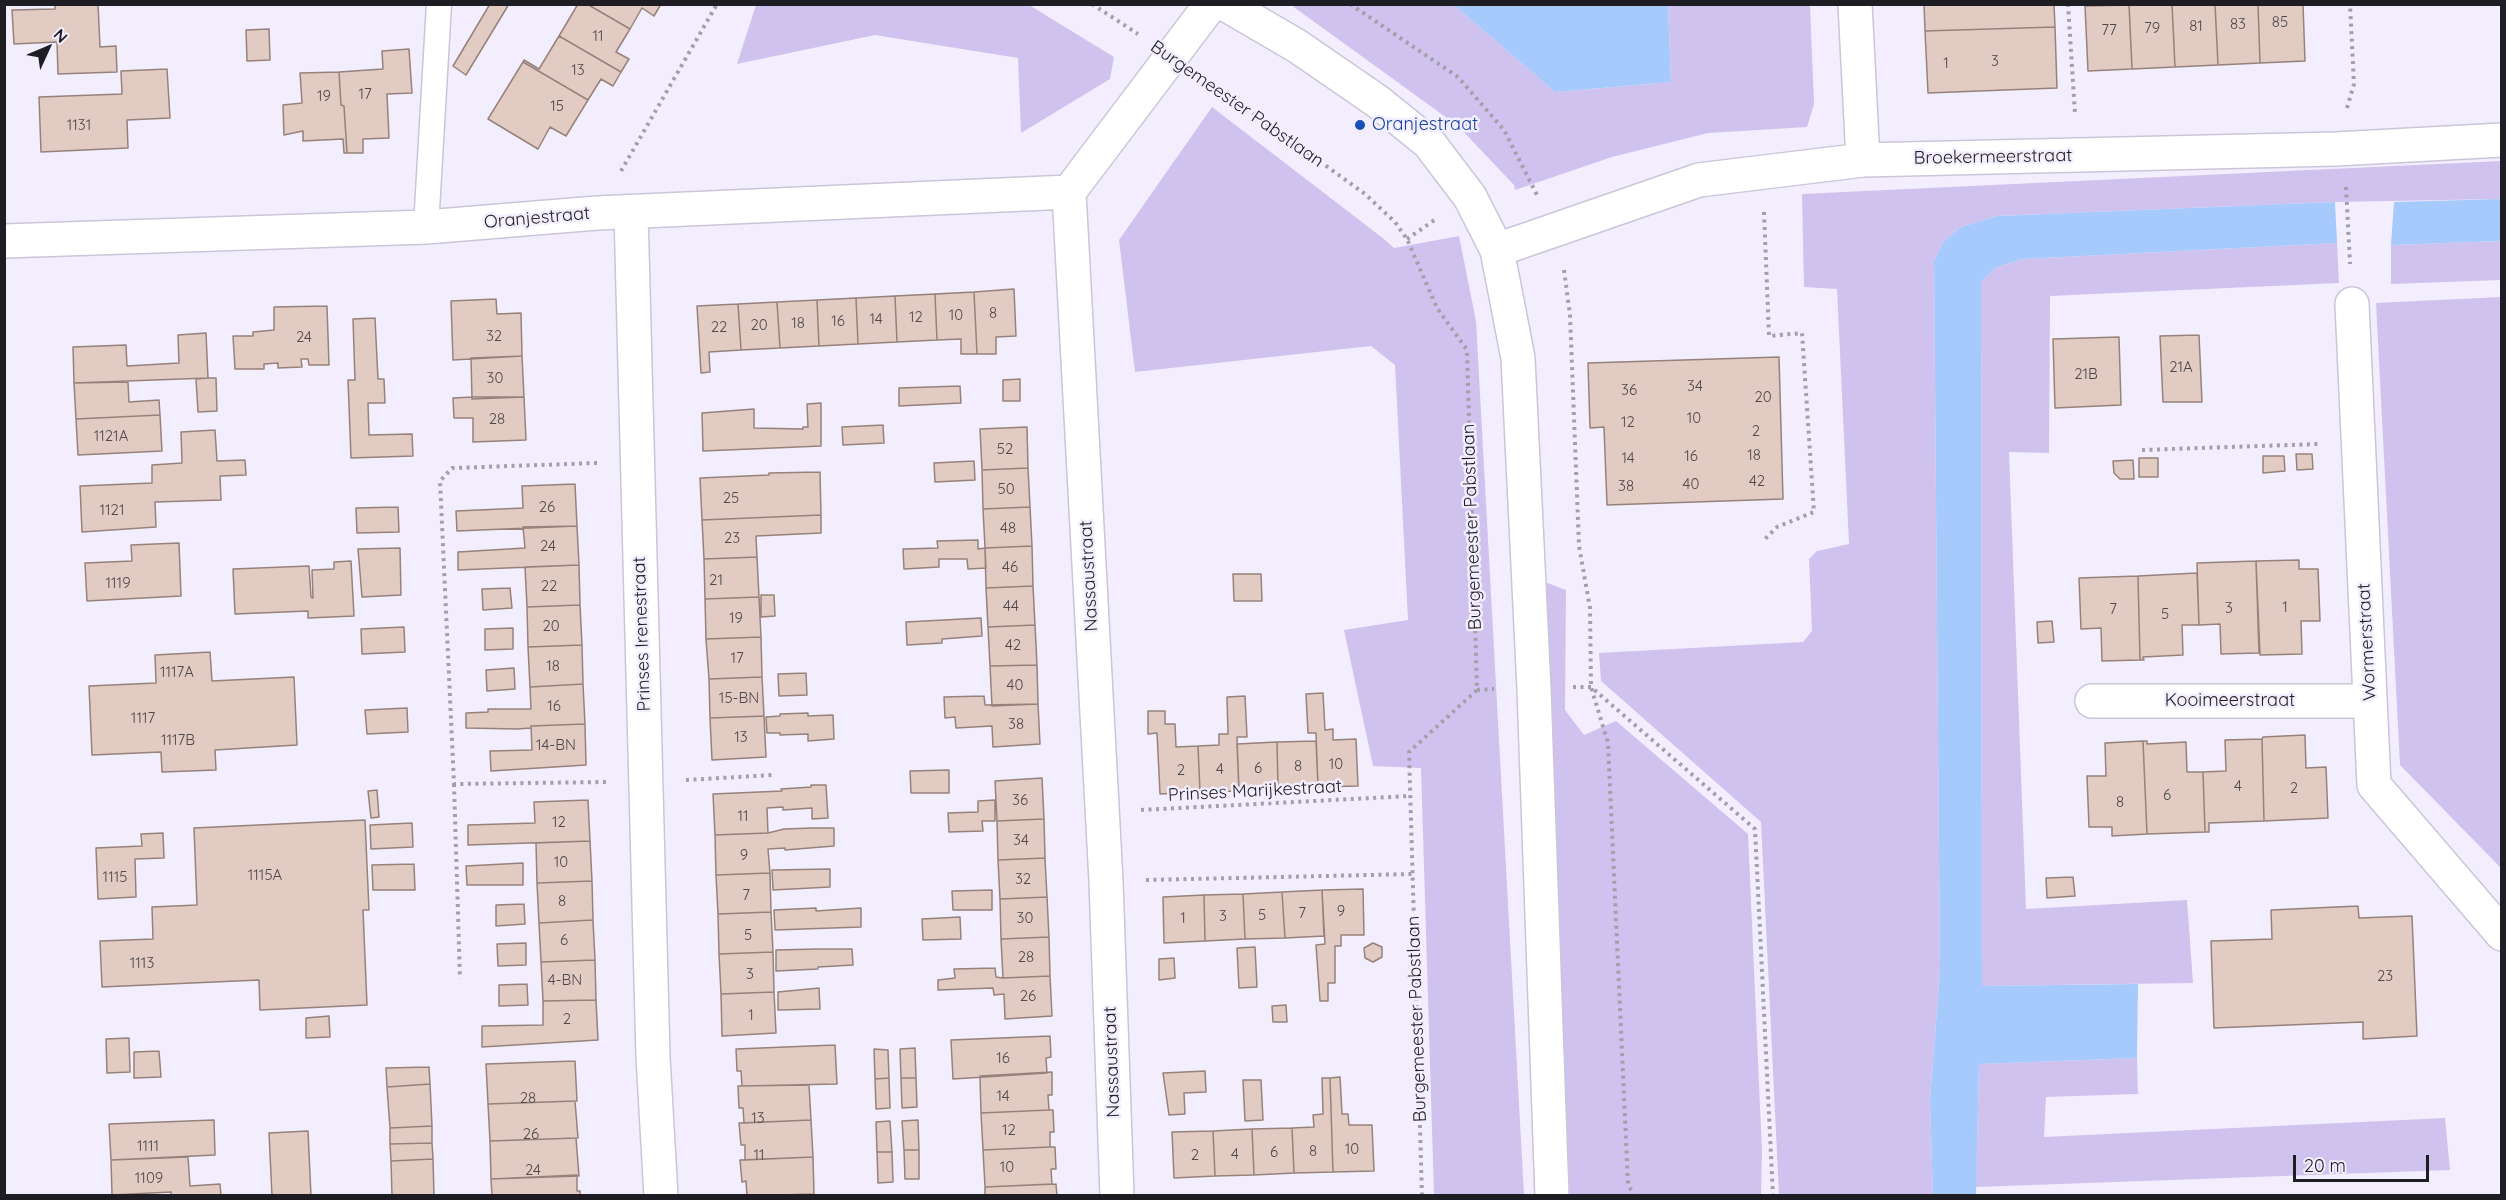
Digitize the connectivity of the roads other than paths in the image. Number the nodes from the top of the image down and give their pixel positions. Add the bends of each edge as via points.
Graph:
1 (439, 4) edge
2 (1211, 4) edge
3 (1226, 4) edge
4 (1855, 4) edge
5 (2502, 140) edge
6 (1863, 160) junction
7 (1069, 192) junction
8 (632, 212) junction
9 (426, 227) junction
10 (4, 241) edge
11 (1497, 250) junction
12 (2352, 304) road end
13 (2092, 701) dead end
14 (2369, 701) junction
15 (2502, 934) edge
16 (661, 1196) edge
17 (1117, 1196) edge
18 (1552, 1196) edge

1 - 9 lane
2 - 7 street
3 - 11 street via 1297,46 1429,142 1470,197
4 - 6 street
5 - 6 street, Broekermeerstraat via 2336,149
6 - 11 street, Broekermeerstraat via 1699,180
7 - 8 street, Oranjestraat
7 - 17 street, Nassaustraat via 1106,881
8 - 9 street, Oranjestraat
8 - 16 street, Prinses Irenestraat via 653,1057
9 - 10 street, Oranjestraat
11 - 18 street via 1518,358
12 - 14 street, Wormerstraat
13 - 14 street, Kooimeerstraat
14 - 15 street, Wormerstraat via 2374,785

